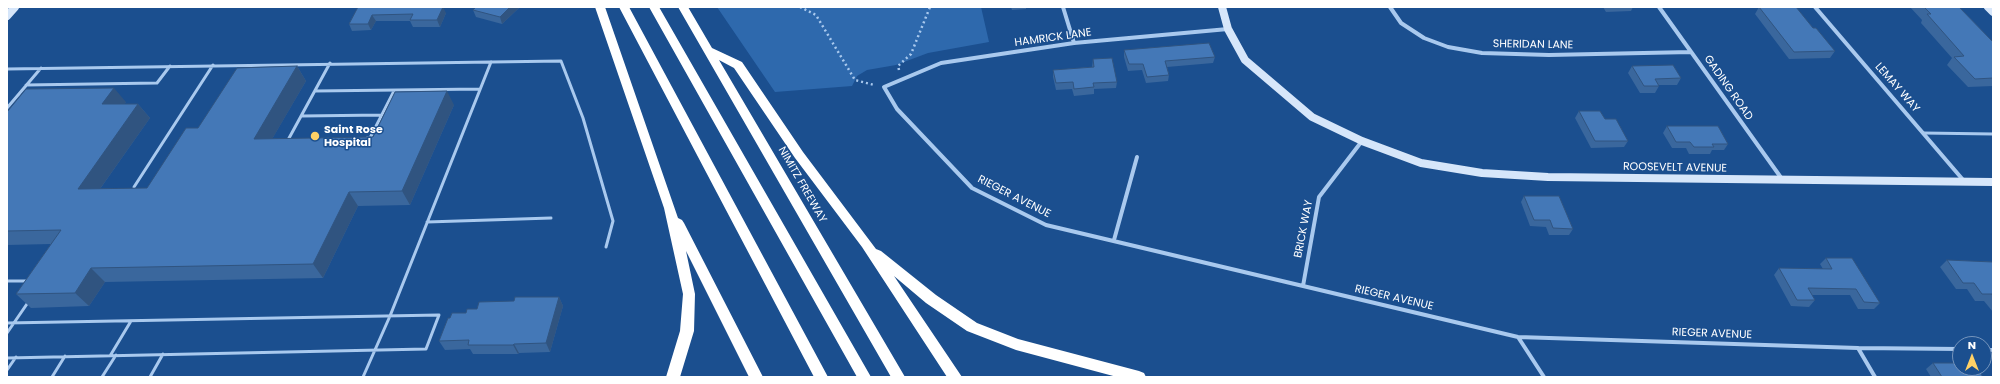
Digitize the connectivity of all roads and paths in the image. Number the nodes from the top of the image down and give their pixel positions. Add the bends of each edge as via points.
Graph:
1 (15, 7) edge
2 (600, 7) edge
3 (624, 7) edge
4 (654, 7) edge
5 (683, 7) edge
6 (800, 7) edge
7 (930, 7) edge
8 (1062, 7) edge
9 (1222, 7) edge
10 (1390, 7) edge
11 (1659, 7) edge
12 (1815, 7) edge
13 (1988, 7) edge
14 (1993, 12) edge
15 (7, 16) edge
16 (1228, 29) junction
17 (1074, 43) junction
18 (710, 51) junction
19 (1691, 52) junction
20 (491, 62) junction
21 (330, 63) junction
22 (213, 65) junction
23 (170, 66) junction
24 (41, 68) junction
25 (7, 69) edge
26 (902, 80) junction
27 (26, 85) junction
28 (884, 87) junction
29 (480, 89) junction
30 (394, 91) junction
31 (315, 92) junction
32 (7, 108) edge
33 (382, 115) junction
34 (302, 116) junction
35 (1923, 133) junction
36 (1993, 134) edge
37 (363, 138) edge
38 (296, 140) edge
39 (1362, 142) junction
40 (1137, 157) dead end
41 (1782, 180) junction
42 (1964, 181) junction
43 (1993, 182) edge
44 (134, 187) edge
45 (670, 208) junction
46 (551, 218) dead end
47 (427, 222) junction
48 (1114, 240) junction
49 (866, 244) junction
50 (606, 247) dead end
51 (7, 281) edge
52 (35, 281) edge
53 (1303, 286) junction
54 (30, 299) edge
55 (390, 316) junction
56 (131, 321) junction
57 (7, 323) edge
58 (14, 323) junction
59 (7, 333) edge
60 (1518, 337) junction
61 (1858, 348) junction
62 (375, 350) junction
63 (1952, 350) edge
64 (163, 354) junction
65 (116, 355) junction
66 (65, 356) junction
67 (110, 356) junction
68 (16, 357) junction
69 (7, 358) edge
70 (7, 370) edge
71 (52, 377) edge
72 (102, 377) edge
73 (150, 377) edge
74 (363, 377) edge
75 (673, 377) edge
76 (756, 377) edge
77 (821, 377) edge
78 (864, 377) edge
79 (898, 377) edge
80 (955, 377) edge
81 (1139, 377) edge
82 (1544, 377) edge
83 (1875, 377) edge

1 - 15 street
2 - 45 highway
3 - 77 highway
4 - 78 highway
5 - 18 highway, NIMITZ FREEWAY
6 - 28 path via 816,15 855,80
7 - 26 path via 911,54 898,66
8 - 17 street
9 - 16 street, ROOSEVELT AVENUE
10 - 19 street, SHERIDAN LANE via 1401,23 1424,38 1448,47 1482,53 1549,55
11 - 19 street, GADING ROAD
12 - 35 street, LEMAY WAY
13 - 14 street
16 - 17 street, HAMRICK LANE
16 - 39 street, ROOSEVELT AVENUE via 1245,60 1275,87 1312,117
17 - 26 street, HAMRICK LANE via 941,63
18 - 49 highway via 738,65 799,155
18 - 79 highway, NIMITZ FREEWAY
19 - 41 street, GADING ROAD
20 - 21 lane
20 - 29 lane
20 - 50 lane via 561,61 583,118 613,221
21 - 22 lane
21 - 31 lane
22 - 23 lane
22 - 44 lane
23 - 24 lane
23 - 27 lane via 157,83
24 - 25 lane
24 - 27 lane
26 - 28 street, HAMRICK LANE
27 - 32 lane
28 - 48 street, RIEGER AVENUE via 897,109 972,188 1046,225
29 - 30 lane
29 - 47 lane
30 - 31 lane
30 - 33 lane
31 - 34 lane
33 - 34 lane
33 - 37 lane via 370,138
34 - 38 lane via 288,140
35 - 36 lane
35 - 42 street, LEMAY WAY
39 - 41 street, ROOSEVELT AVENUE via 1420,163 1482,173 1548,177
39 - 53 street, BRICK WAY via 1319,197
40 - 48 street
41 - 42 street, ROOSEVELT AVENUE
42 - 43 street, ROOSEVELT AVENUE
45 - 75 highway via 689,294 686,331
45 - 76 highway
46 - 47 lane
47 - 55 lane
48 - 53 street, RIEGER AVENUE
49 - 80 highway
49 - 81 highway via 930,300 972,327 1016,344
51 - 52 lane
53 - 60 street, RIEGER AVENUE
54 - 58 lane
55 - 56 lane
55 - 62 lane
55 - 62 lane via 439,315 426,349
56 - 58 lane
56 - 67 lane
57 - 58 lane
58 - 59 lane
60 - 61 street, RIEGER AVENUE
60 - 82 street
61 - 63 street, RIEGER AVENUE
61 - 83 street
62 - 64 lane
62 - 74 lane
64 - 65 lane
64 - 73 lane
65 - 67 lane
65 - 72 lane
66 - 67 lane
66 - 68 lane
66 - 71 lane
68 - 69 lane
68 - 70 lane

